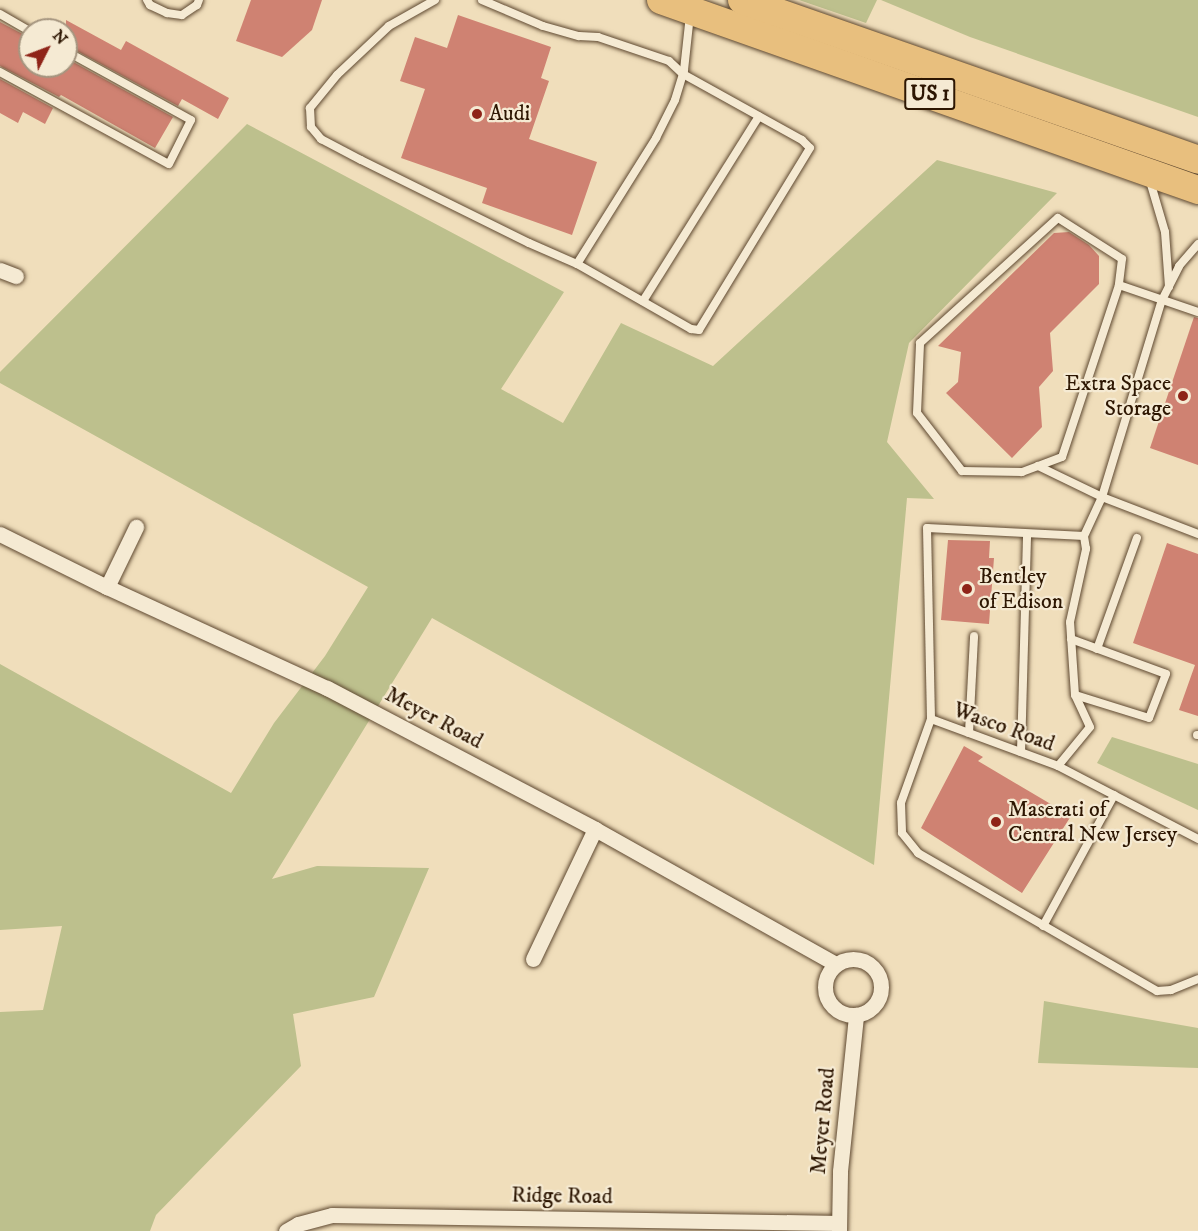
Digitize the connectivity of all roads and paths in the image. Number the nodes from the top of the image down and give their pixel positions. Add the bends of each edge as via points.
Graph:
1 (147, 0) edge
2 (199, 0) edge
3 (435, 0) edge
4 (482, 0) edge
5 (661, 0) edge
6 (742, 0) edge
7 (691, 10) junction
8 (0, 14) edge
9 (18, 24) edge
10 (78, 58) edge
11 (0, 72) edge
12 (683, 74) junction
13 (759, 116) junction
14 (1198, 160) edge
15 (1148, 173) junction
16 (1198, 190) edge
17 (1198, 244) edge
18 (577, 264) junction
19 (0, 270) edge
20 (16, 276) dead end
21 (1119, 285) junction
22 (1170, 289) junction
23 (1162, 300) junction
24 (643, 301) junction
25 (1198, 312) edge
26 (1038, 466) junction
27 (1102, 497) junction
28 (136, 527) dead end
29 (0, 534) edge
30 (1198, 534) edge
31 (1027, 535) junction
32 (1084, 536) junction
33 (1137, 538) dead end
34 (107, 587) junction
35 (974, 636) dead end
36 (1071, 639) junction
37 (1097, 649) junction
38 (1075, 695) junction
39 (931, 719) junction
40 (969, 733) junction
41 (1022, 752) junction
42 (1058, 766) junction
43 (1114, 795) junction
44 (595, 829) junction
45 (1198, 839) edge
46 (1043, 926) junction
47 (533, 959) dead end
48 (836, 964) junction
49 (1198, 979) edge
50 (856, 1016) junction
51 (839, 1227) edge
52 (286, 1231) edge

1 - 2 lane via 167,13 182,15
3 - 18 lane via 389,26 337,75 310,108 311,127 321,139 361,160
4 - 12 lane via 543,26 579,36 598,36 669,61
5 - 7 highway, US 1
6 - 14 highway, US 1
7 - 12 lane
7 - 15 highway, US 1
8 - 9 lane
10 - 11 lane via 191,120 169,164
12 - 13 lane
12 - 18 lane via 656,138
13 - 24 lane
13 - 24 lane via 810,148 710,313 699,330 691,329
15 - 16 highway, US 1
15 - 22 lane via 1165,232
17 - 22 lane, Wasco Road via 1179,266
18 - 24 lane
19 - 20 street
21 - 23 lane
21 - 26 lane via 1062,457
21 - 26 lane via 1122,259 1058,218 920,343 917,413 962,471 1022,472
22 - 23 lane, Wasco Road
23 - 25 lane
23 - 27 lane, Wasco Road
26 - 27 lane
27 - 30 lane
27 - 32 lane, Wasco Road
28 - 34 street
29 - 34 street, Meyer Road
31 - 32 lane, Wasco Road
31 - 39 lane, Wasco Road via 927,528
31 - 41 lane
32 - 36 lane, Wasco Road via 1086,549 1070,622
33 - 37 lane
34 - 44 street, Meyer Road via 327,688
35 - 40 lane
36 - 37 lane
36 - 38 lane, Wasco Road
37 - 38 lane via 1166,674 1149,718
38 - 42 lane, Wasco Road via 1090,727
39 - 40 lane, Wasco Road
39 - 46 lane via 901,803 902,833 918,853
40 - 41 lane, Wasco Road
41 - 42 lane, Wasco Road
42 - 43 lane
43 - 45 lane
43 - 46 lane
44 - 47 street
44 - 48 street, Meyer Road
46 - 49 lane via 1157,991
48 - 50 street via 825,979 826,998 838,1012
48 - 50 street via 854,958 877,972 881,991 878,1000 873,1008
50 - 51 street, Meyer Road via 840,1171
51 - 52 street, Ridge Road via 332,1215

